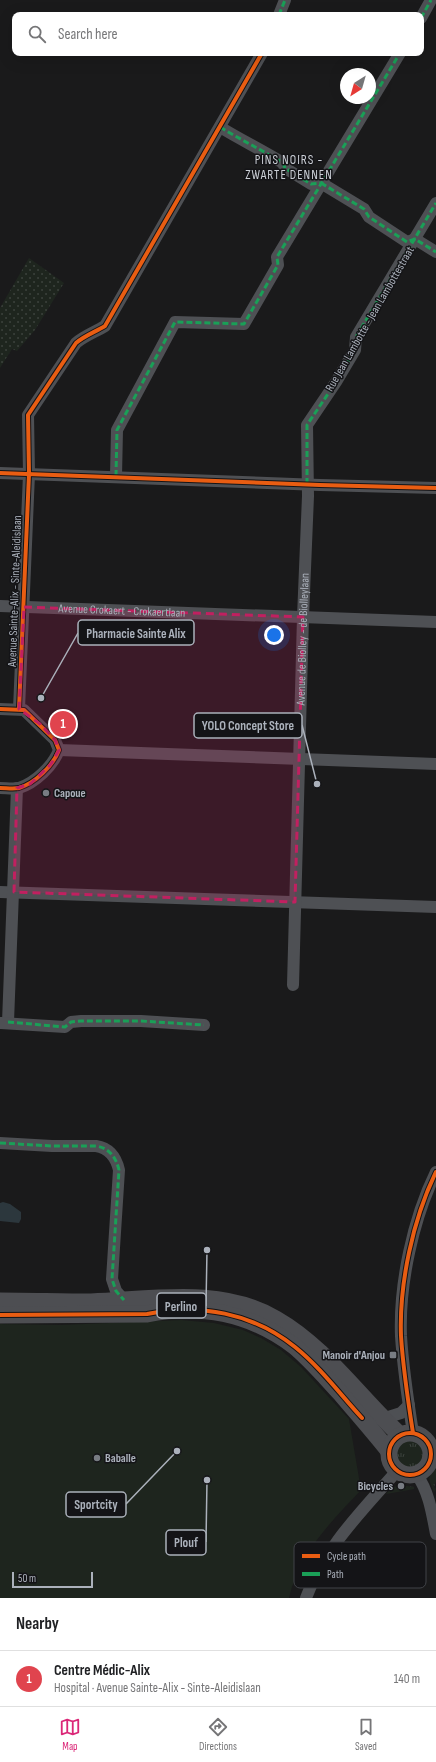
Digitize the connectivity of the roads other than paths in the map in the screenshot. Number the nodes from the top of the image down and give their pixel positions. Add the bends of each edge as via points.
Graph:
1 (285, 0) edge
2 (431, 0) edge
3 (280, 12) edge
4 (424, 13) edge
5 (260, 56) edge
6 (398, 56) edge
7 (220, 127) junction
8 (321, 183) junction
9 (436, 203) edge
10 (415, 239) junction
11 (436, 252) edge
12 (0, 473) edge
13 (29, 474) junction
14 (116, 476) junction
15 (307, 484) junction
16 (436, 488) edge
17 (0, 606) edge
18 (24, 607) junction
19 (303, 617) junction
20 (436, 622) edge
21 (0, 709) edge
22 (19, 709) junction
23 (59, 750) junction
24 (300, 760) junction
25 (436, 764) edge
26 (0, 788) edge
27 (17, 788) junction
28 (0, 892) edge
29 (14, 892) junction
30 (295, 902) junction
31 (436, 907) edge
32 (293, 985) dead end
33 (4, 1023) edge
34 (204, 1025) dead end
35 (0, 1143) edge
36 (436, 1172) edge
37 (124, 1300) junction
38 (0, 1301) edge
39 (0, 1315) edge
40 (409, 1405) junction
41 (382, 1419) junction
42 (406, 1434) junction
43 (433, 1449) edge
44 (388, 1450) junction
45 (427, 1468) edge
46 (396, 1472) junction
47 (436, 1534) edge
48 (336, 1542) edge
49 (310, 1588) edge
50 (306, 1598) edge

1 - 3 street
2 - 4 street
5 - 7 street, Avenue Sainte-Alix - Sinte-Aleidislaan
6 - 8 street
7 - 8 street via 283,163 285,168 311,184
7 - 13 street, Avenue Sainte-Alix - Sinte-Aleidislaan via 104,326 76,343 28,415
8 - 10 street via 364,209 369,217 407,242
8 - 14 street via 277,257 278,265 244,324 175,322 117,430
9 - 10 street, Rue Jean Lambotte - Jean Lambottestraat
10 - 11 street
10 - 15 street, Rue Jean Lambotte - Jean Lambottestraat via 356,337 355,350 307,425
12 - 13 street
13 - 14 street
13 - 18 street, Avenue Sainte-Alix - Sinte-Aleidislaan
14 - 15 street
15 - 16 street
15 - 19 street, Avenue de Biolley - de Biolleylaan
17 - 18 street, Avenue Crokaert - Crokaertlaan
18 - 19 street, Avenue Crokaert - Crokaertlaan
18 - 22 street, Avenue Sainte-Alix - Sinte-Aleidislaan
19 - 20 street, Avenue Crokaert - Crokaertlaan
19 - 24 street, Avenue de Biolley - de Biolleylaan
21 - 22 street
22 - 23 street via 24,710 40,724 55,740
23 - 24 street
23 - 27 street via 51,764 30,784
24 - 25 street
24 - 30 street, Avenue de Biolley - de Biolleylaan
26 - 27 street
27 - 29 street
28 - 29 street
29 - 30 street
29 - 33 street
30 - 31 street
30 - 32 street, Avenue de Biolley - de Biolleylaan
33 - 34 street via 65,1027 71,1022 81,1020
35 - 37 street via 96,1146 113,1155 119,1170 112,1279 116,1291
36 - 40 street via 429,1185 410,1247 404,1286 401,1335
37 - 38 street
37 - 41 street via 205,1298 226,1301 262,1312 276,1319 315,1348
39 - 44 street via 147,1314 196,1309 250,1321 295,1347 315,1366
40 - 41 street via 401,1413
40 - 42 street
41 - 42 street
42 - 43 street via 423,1438
42 - 44 street via 394,1439
43 - 45 street
44 - 46 street via 389,1462
45 - 46 street via 408,1476
45 - 47 street via 422,1482 429,1499
46 - 48 street
49 - 50 street

